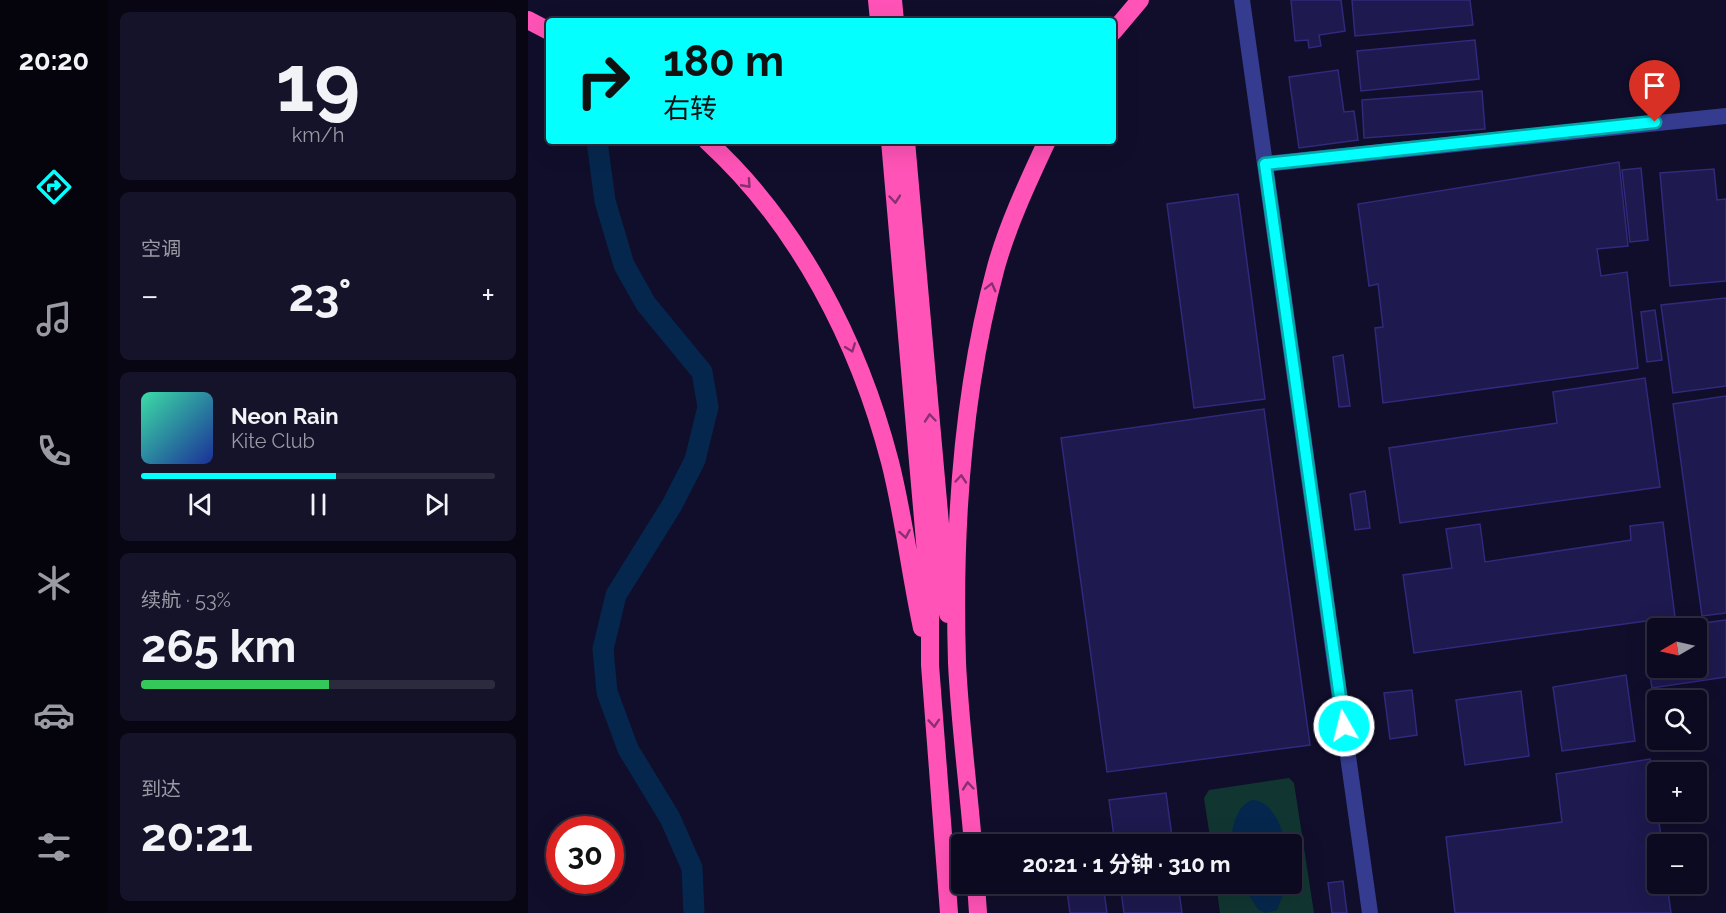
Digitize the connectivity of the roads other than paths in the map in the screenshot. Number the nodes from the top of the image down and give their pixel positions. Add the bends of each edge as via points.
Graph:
1 (877, 0) edge
2 (893, 0) edge
3 (1140, 0) edge
4 (1242, 0) edge
5 (879, 18) edge
6 (895, 18) edge
7 (528, 20) edge
8 (1116, 28) edge
9 (546, 29) edge
10 (1726, 116) edge
11 (710, 144) edge
12 (890, 144) edge
13 (906, 144) edge
14 (1046, 144) edge
15 (1265, 164) junction
16 (911, 288) junction
17 (957, 664) junction
18 (930, 665) junction
19 (972, 834) edge
20 (977, 894) edge
21 (949, 913) edge
22 (978, 913) edge
23 (1370, 913) edge

1 - 5 highway
2 - 6 highway
3 - 8 highway
4 - 15 street
7 - 9 highway
10 - 15 street
11 -> 18 highway via 766,205 843,327 870,395 890,462
12 -> 16 highway
13 - 16 highway
17 -> 14 highway via 958,505 978,344 997,265
15 - 23 street
17 -> 16 highway via 947,609
16 - 18 highway via 930,599
19 -> 17 highway
18 -> 21 highway
20 - 22 highway

